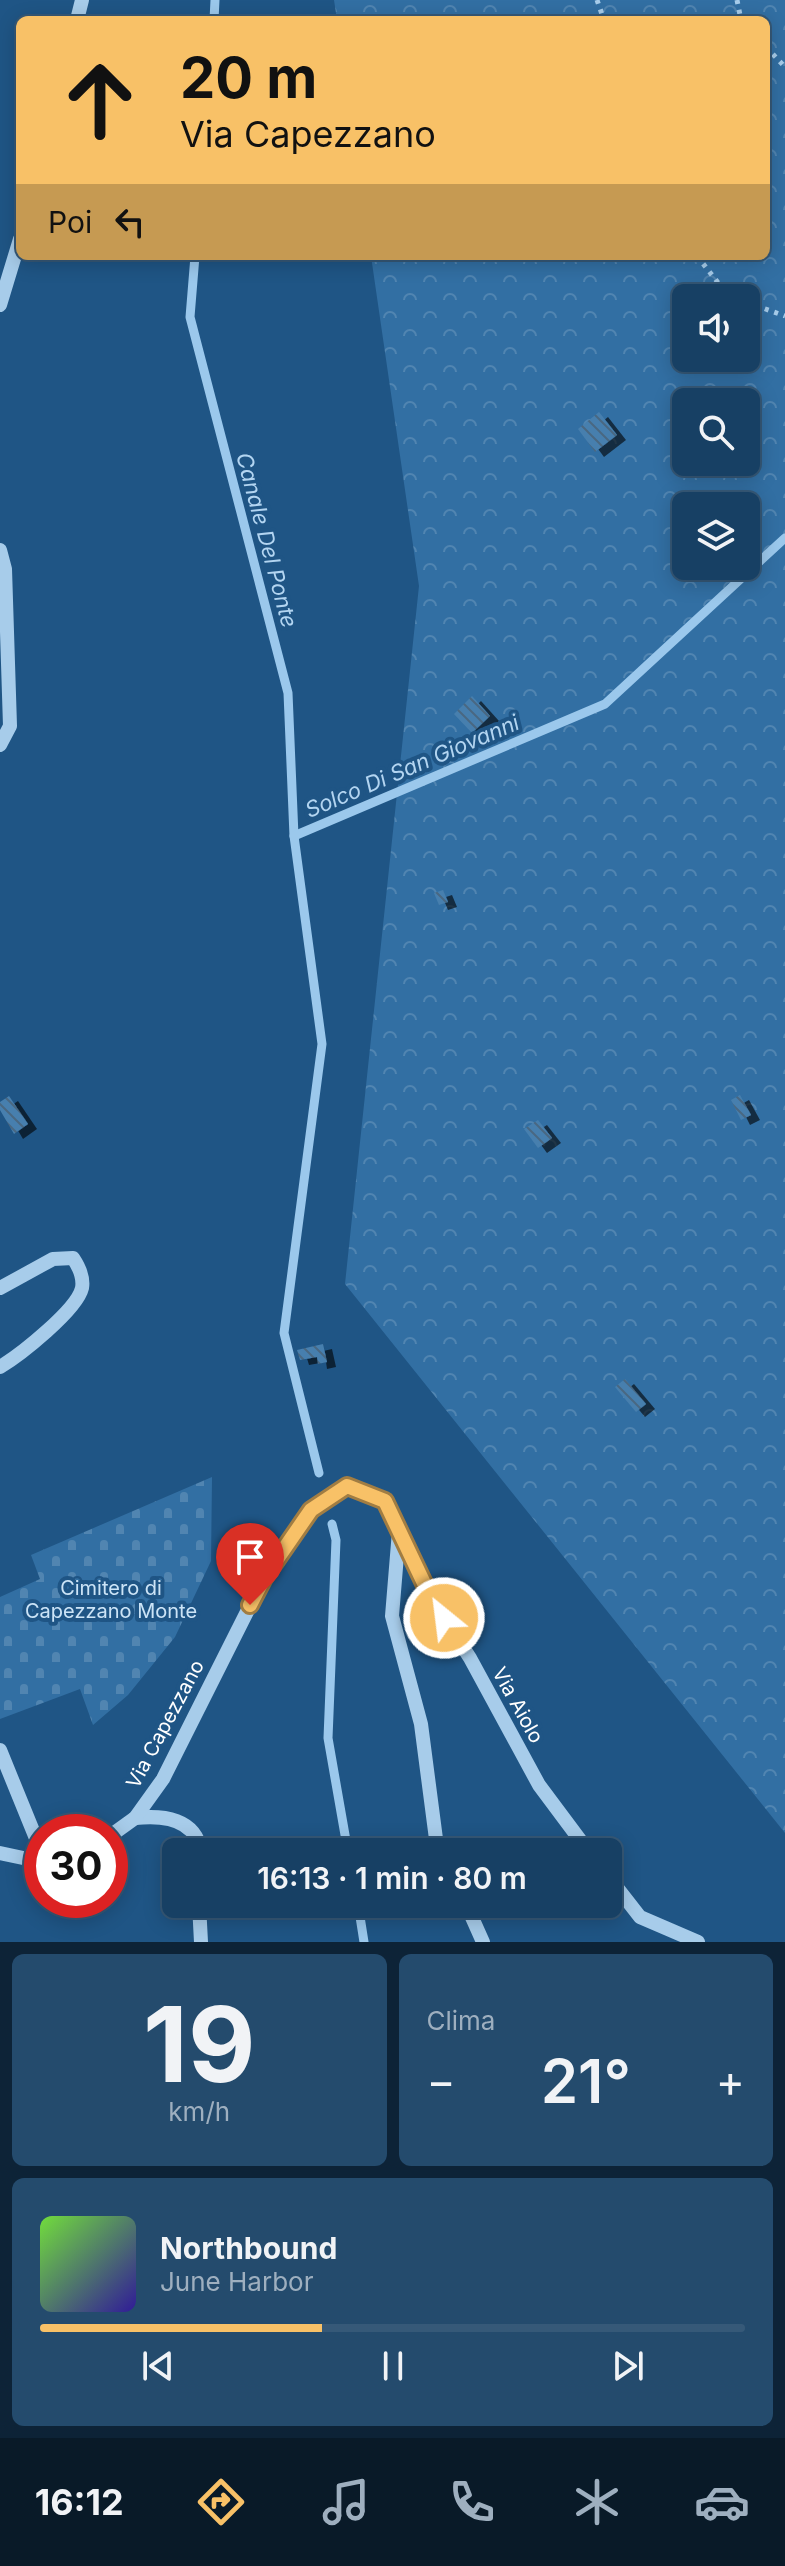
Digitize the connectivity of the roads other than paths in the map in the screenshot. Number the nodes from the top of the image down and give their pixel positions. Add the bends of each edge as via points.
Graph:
1 (16, 252) edge
2 (0, 305) edge
3 (0, 550) edge
4 (0, 745) edge
5 (0, 1288) edge
6 (0, 1367) edge
7 (399, 1529) junction
8 (0, 1750) edge
9 (26, 1814) edge
10 (135, 1818) junction
11 (128, 1823) edge
12 (196, 1838) edge
13 (436, 1838) edge
14 (579, 1838) edge
15 (0, 1853) edge
16 (24, 1858) edge
17 (622, 1894) edge
18 (200, 1918) edge
19 (472, 1918) edge
20 (201, 1942) edge
21 (483, 1942) edge
22 (698, 1942) edge

1 - 2 street
3 - 4 street via 10,726
5 - 6 street via 53,1259 73,1258 81,1270 82,1288 67,1313
7 - 10 street, Via Capezzano via 385,1501 347,1486 311,1510 264,1578 163,1779
7 - 13 street via 392,1616 421,1724
7 - 14 street, Via Aiolo via 431,1598 539,1785
8 - 9 street
10 - 11 street, Via Capezzano
10 - 12 street via 172,1817
15 - 16 street
17 - 22 street via 640,1917
18 - 20 street
19 - 21 street

